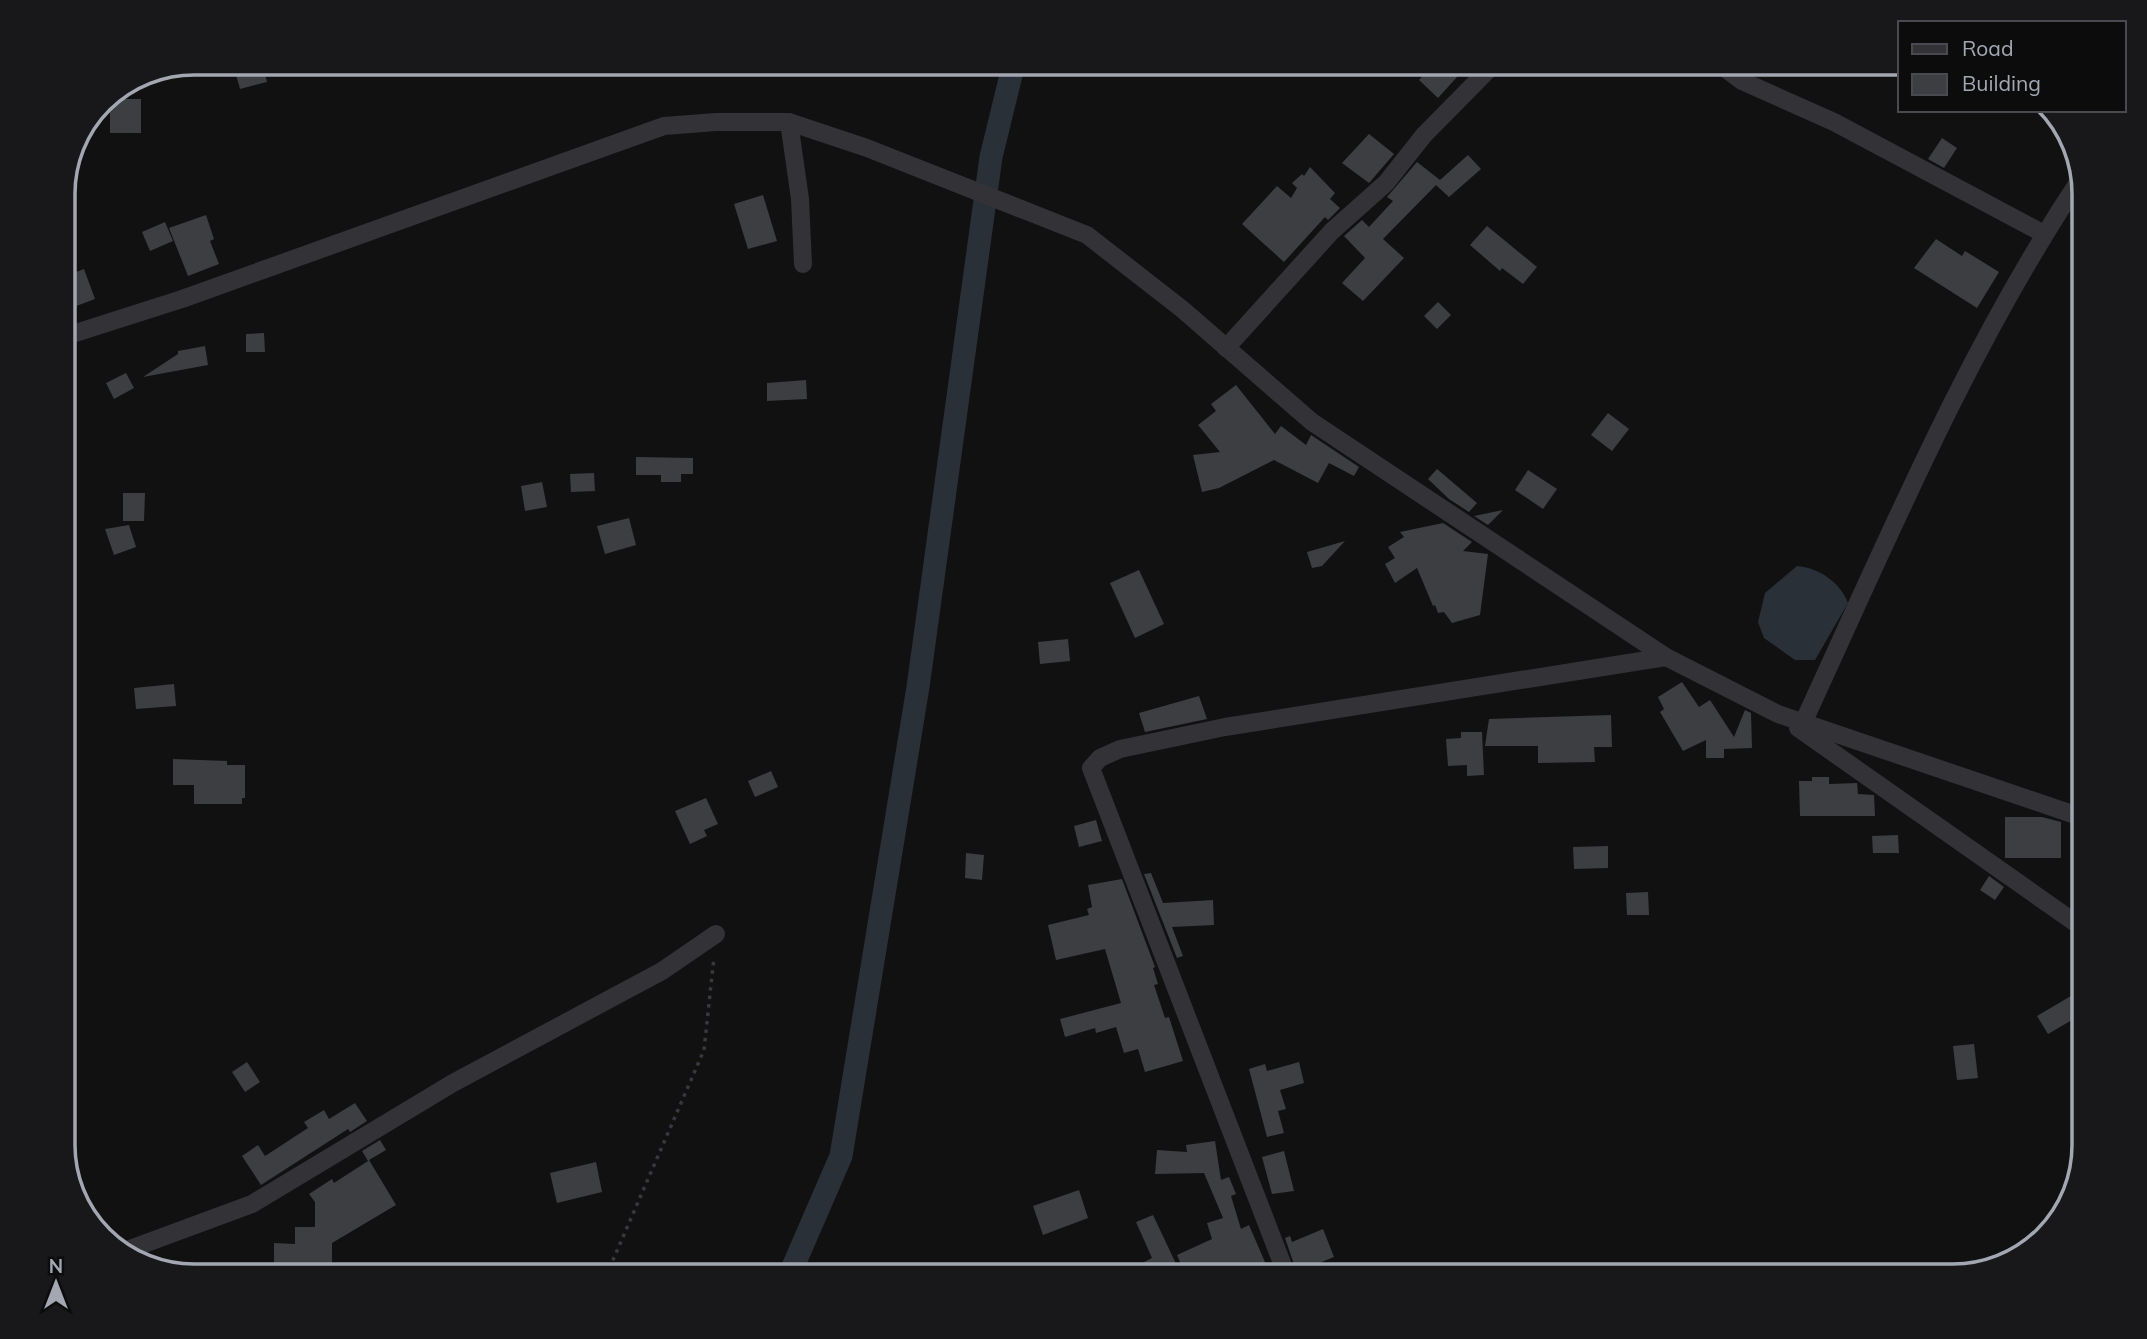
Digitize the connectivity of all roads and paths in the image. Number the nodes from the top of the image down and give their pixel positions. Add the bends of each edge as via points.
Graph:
1 (1483, 75) edge
2 (1734, 75) edge
3 (789, 122) junction
4 (2071, 193) edge
5 (2044, 234) junction
6 (803, 264) dead end
7 (76, 333) edge
8 (1226, 348) junction
9 (1666, 657) junction
10 (1778, 714) junction
11 (1803, 723) junction
12 (2072, 814) edge
13 (2072, 920) edge
14 (716, 934) joint
15 (134, 1247) edge
16 (611, 1264) edge
17 (1282, 1264) edge

1 - 8 street
2 - 5 street via 1834,122
3 - 6 street
3 - 7 street via 664,126
3 - 8 street via 1087,235
4 - 5 street
5 - 11 street via 1968,376
8 - 9 street via 1312,422
9 - 10 street
9 - 17 street via 1225,727 1121,749 1100,758 1091,768
10 - 11 street
10 - 13 street
11 - 12 street
14 - 15 street via 662,971 453,1083 251,1204
14 - 16 path via 705,1050

